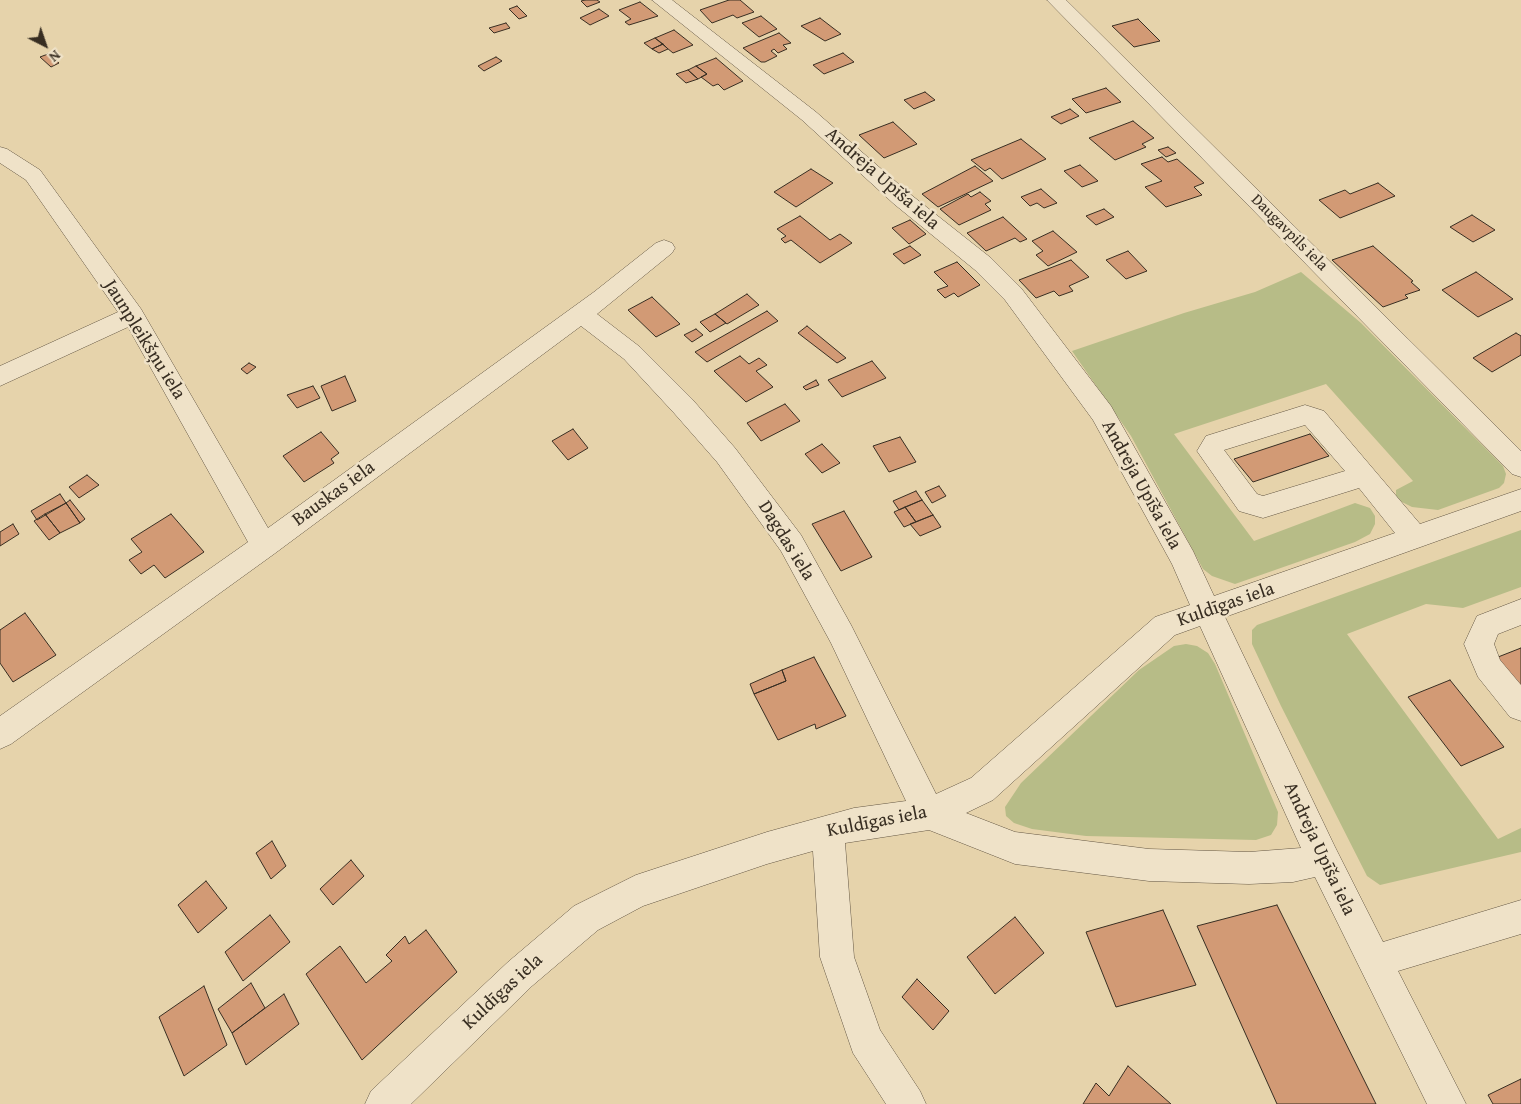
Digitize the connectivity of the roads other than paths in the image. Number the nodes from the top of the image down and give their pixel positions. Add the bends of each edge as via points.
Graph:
1 (661, 0) edge
2 (1056, 0) edge
3 (0, 154) edge
4 (664, 248) dead end
5 (580, 314) junction
6 (133, 315) junction
7 (0, 377) edge
8 (1521, 467) edge
9 (1364, 476) junction
10 (1521, 500) edge
11 (1415, 538) junction
12 (264, 546) junction
13 (1209, 611) junction
14 (1521, 612) edge
15 (1521, 707) edge
16 (0, 734) edge
17 (929, 814) junction
18 (828, 831) junction
19 (1323, 859) junction
20 (1521, 917) edge
21 (1374, 963) junction
22 (384, 1104) edge
23 (907, 1104) edge
24 (1447, 1104) edge

1 - 13 street, Andreja Upīša iela via 809,116 902,199 983,264 1013,294 1102,414
2 - 8 street, Daugavpils iela
3 - 6 street, Jaunpleikšņu iela via 33,175
4 - 5 street, Bauskas iela
5 - 12 street, Bauskas iela
5 - 17 street, Dagdas iela via 632,353 683,406 726,455 785,535 841,634
6 - 7 street
6 - 12 street, Jaunpleikšņu iela
9 - 9 street via 1315,418 1305,415 1215,443 1210,451 1248,503 1263,507
9 - 11 street
10 - 11 street, Kuldīgas iela
11 - 13 street, Kuldīgas iela
12 - 16 street, Bauskas iela
13 - 17 street, Kuldīgas iela via 1165,626 982,789
13 - 19 street, Andreja Upīša iela
14 - 15 street via 1487,625 1479,644 1488,668
17 - 18 street, Kuldīgas iela via 854,824
17 - 19 street via 1016,848 1148,865 1249,868 1293,866
18 - 22 street, Kuldīgas iela via 636,892 586,918 520,974
18 - 23 street via 838,957 866,1040
19 - 21 street, Andreja Upīša iela
20 - 21 street
21 - 24 street, Andreja Upīša iela

